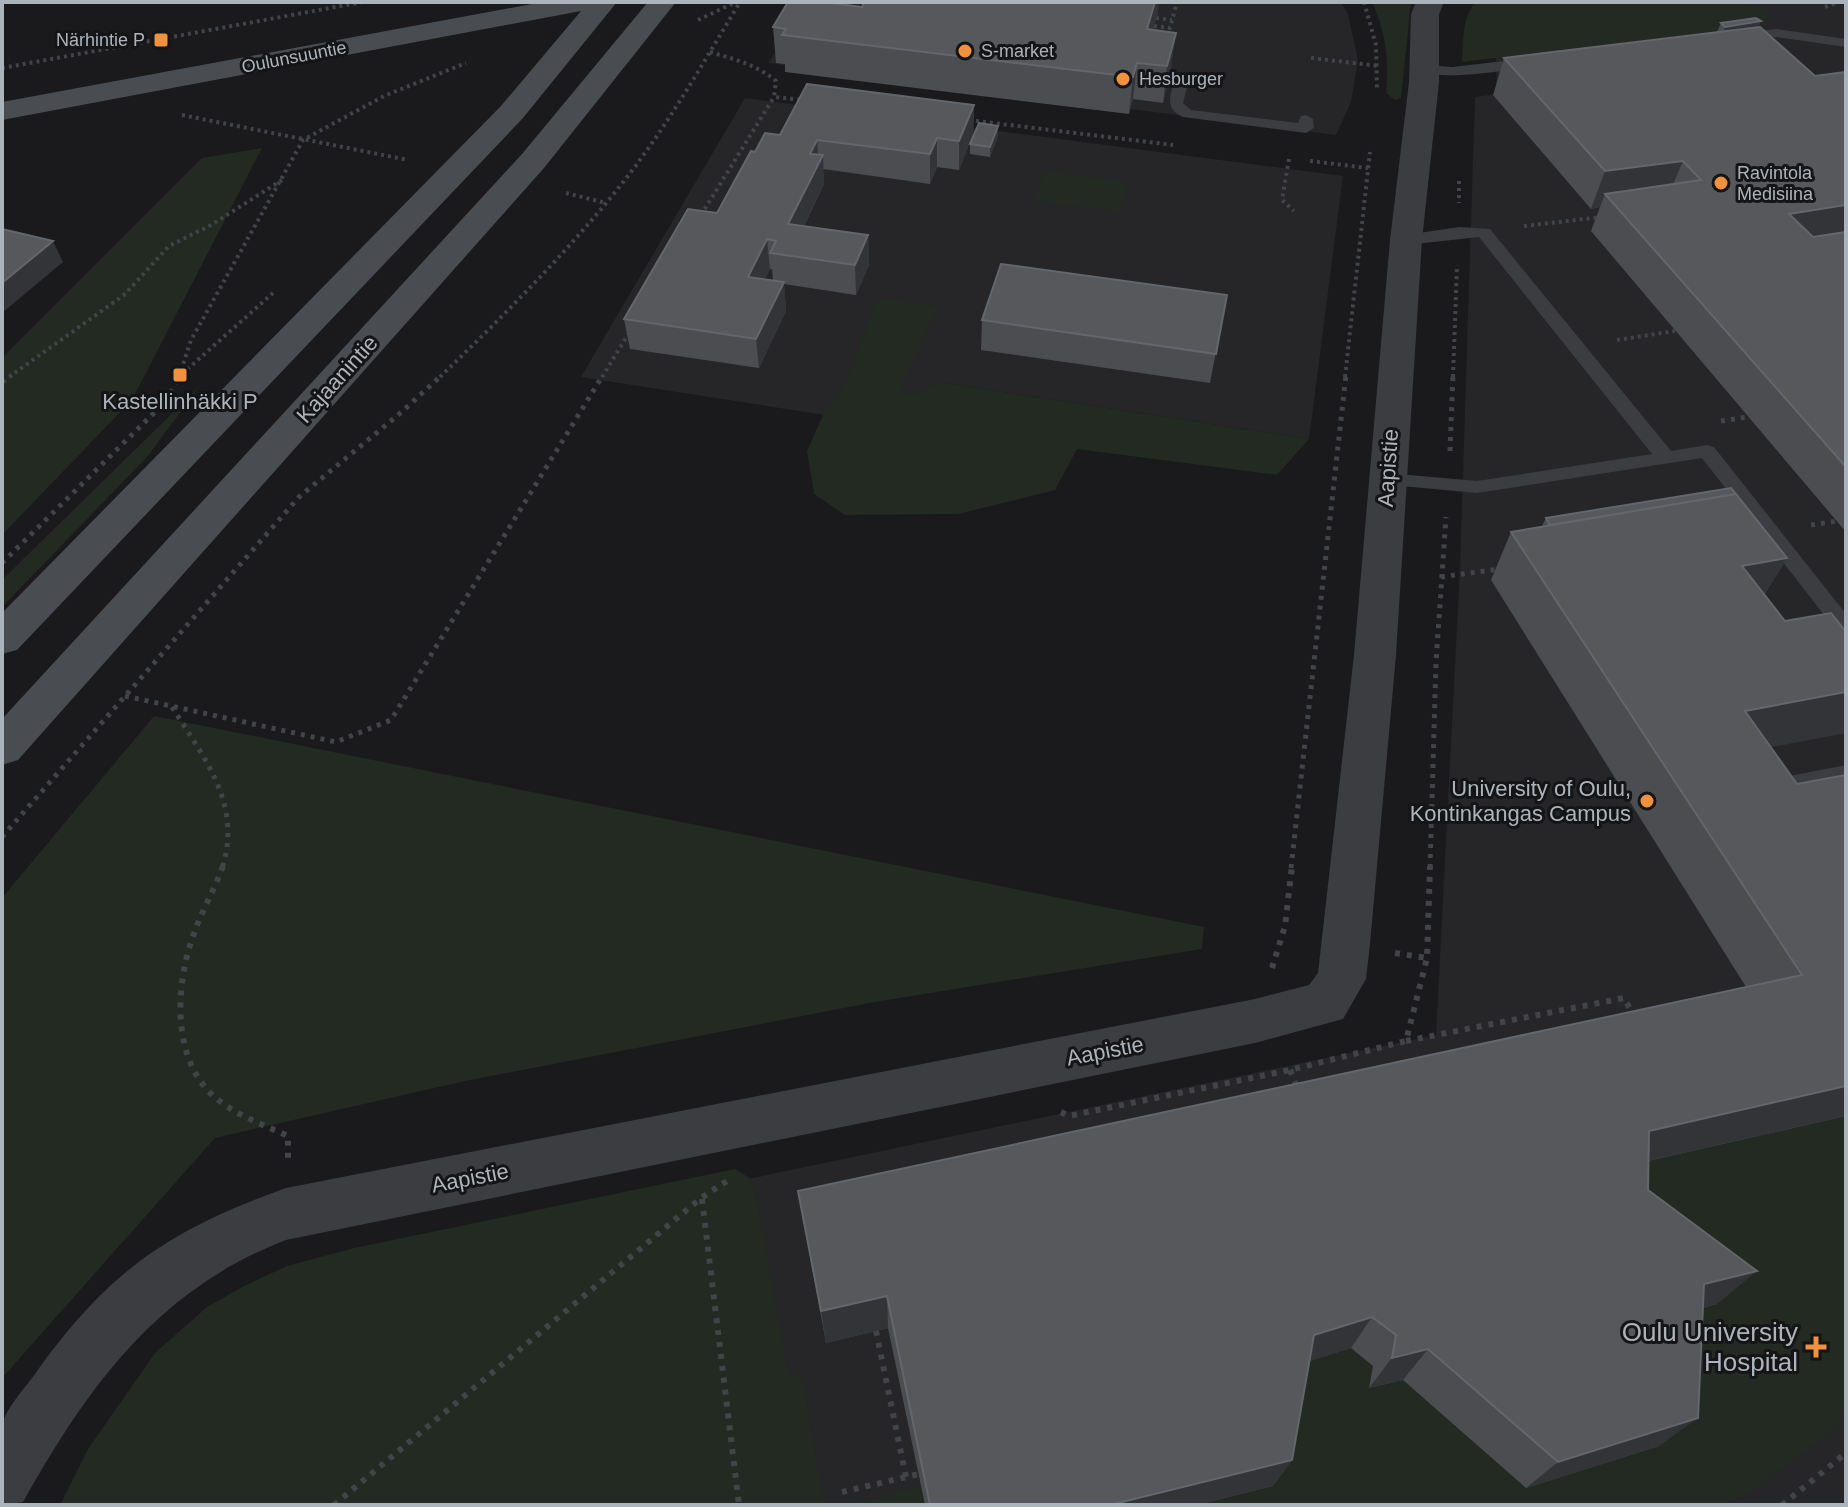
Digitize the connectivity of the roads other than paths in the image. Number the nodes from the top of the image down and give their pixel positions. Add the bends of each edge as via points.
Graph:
1 (454, 2) edge
2 (587, 2) edge
3 (603, 2) edge
4 (662, 2) edge
5 (1430, 2) edge
6 (1718, 40) edge
7 (1846, 43) edge
8 (1541, 61) edge
9 (1425, 69) junction
10 (1182, 79) dead end
11 (2, 88) edge
12 (2, 111) edge
13 (1306, 119) dead end
14 (1406, 240) junction
15 (1666, 458) junction
16 (1387, 479) junction
17 (1846, 629) edge
18 (2, 639) edge
19 (2, 748) edge
20 (1846, 774) edge
21 (1768, 790) edge
22 (2, 1481) edge

1 - 11 main road, Oulunsuuntie
2 - 12 main road, Oulunsuuntie
3 - 18 main road via 512,112
4 - 19 main road, Kajaanintie via 533,161
5 - 9 street, Aapistie via 1425,14
6 - 7 lane via 1777,33
8 - 9 lane
9 - 14 street, Aapistie
10 - 13 lane via 1176,103 1188,114 1306,128
14 - 15 lane via 1484,232
14 - 16 street, Aapistie
15 - 16 lane via 1477,487
15 - 17 lane via 1707,451
16 - 22 street, Aapistie via 1342,979 1325,1003 286,1214 222,1239 172,1270 129,1307 78,1363
20 - 21 lane

